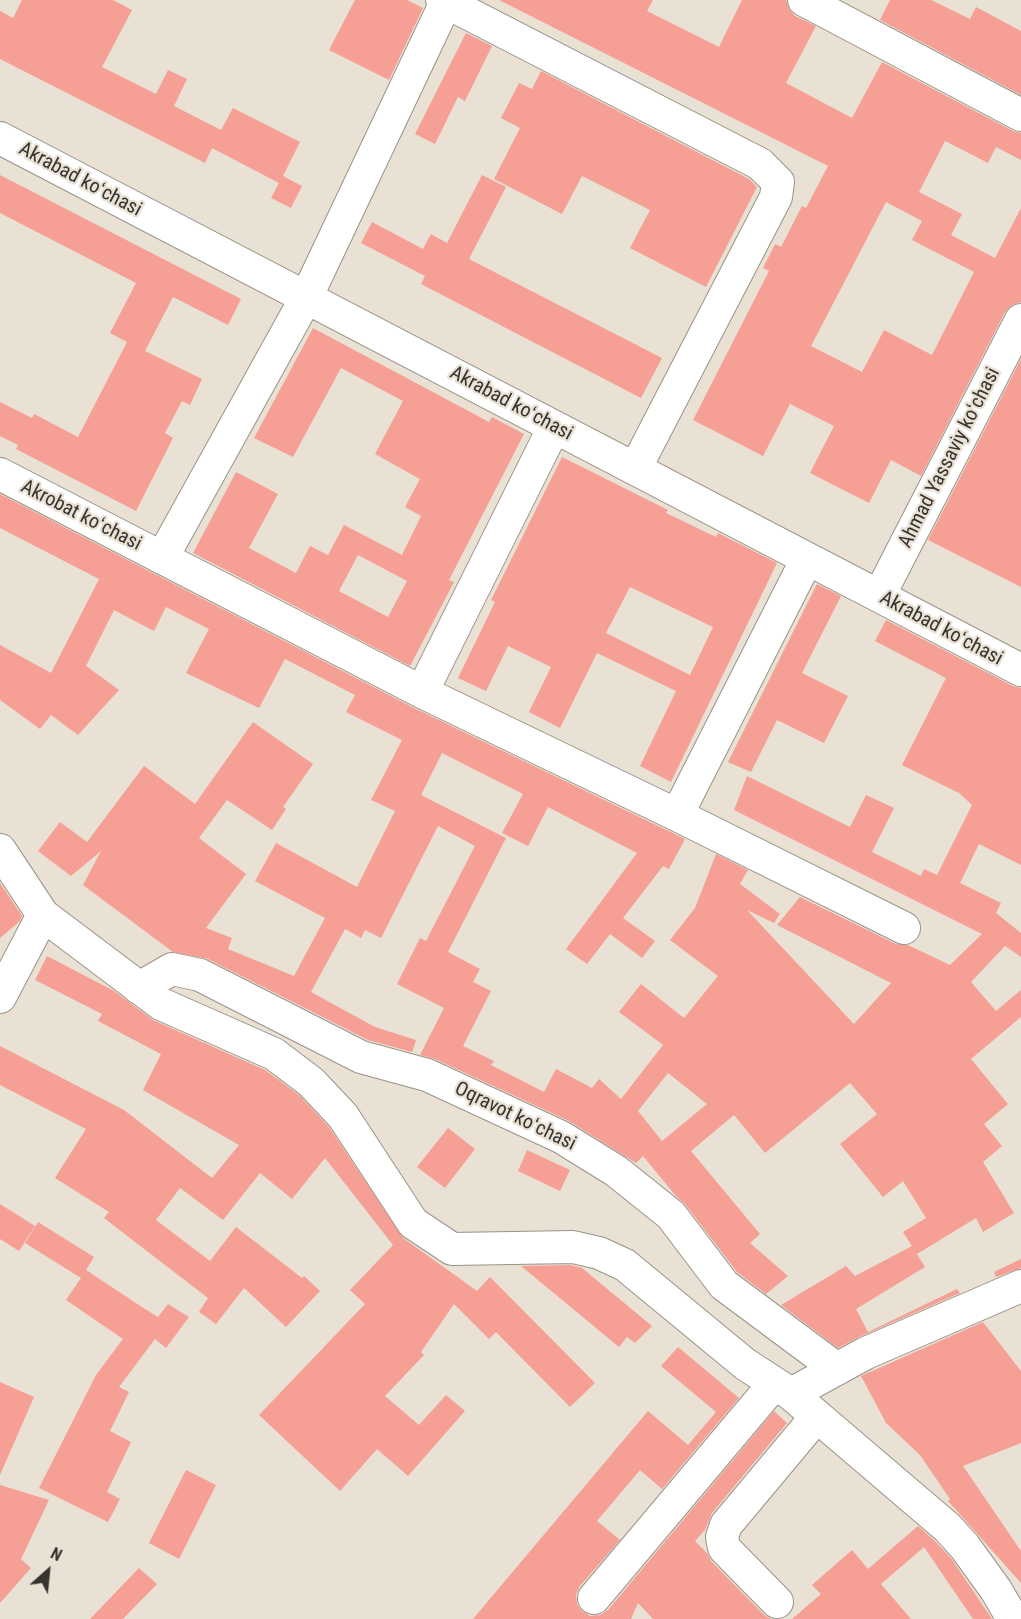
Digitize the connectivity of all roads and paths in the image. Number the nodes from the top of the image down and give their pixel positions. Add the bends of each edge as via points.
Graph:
1 (804, 0) edge
2 (445, 1) edge
3 (1021, 115) edge
4 (0, 138) edge
5 (306, 298) junction
6 (1021, 320) edge
7 (554, 427) junction
8 (635, 469) junction
9 (0, 474) edge
10 (162, 558) junction
11 (807, 559) junction
12 (879, 596) junction
13 (1021, 670) edge
14 (422, 692) junction
15 (678, 815) junction
16 (0, 850) edge
17 (43, 915) junction
18 (904, 928) dead end
19 (139, 988) junction
20 (0, 997) edge
21 (724, 1285) junction
22 (1021, 1286) edge
23 (684, 1313) junction
24 (837, 1369) junction
25 (782, 1389) junction
26 (817, 1416) junction
27 (594, 1598) dead end
28 (777, 1602) dead end
29 (1013, 1619) edge

1 - 3 street
2 - 5 street
2 - 8 street via 760,164 778,182 776,197
4 - 5 street, Akrabad koʻchasi
5 - 7 street, Akrabad koʻchasi
5 - 10 street
6 - 12 street, Ahmad Yassaviy koʻchasi
7 - 8 street, Akrabad koʻchasi
7 - 14 street
8 - 11 street, Akrabad koʻchasi
9 - 10 street, Akrobat koʻchasi
10 - 14 street, Akrobat koʻchasi
11 - 12 street, Akrabad koʻchasi
11 - 15 street
12 - 13 street, Akrabad koʻchasi
14 - 15 street, Akrobat koʻchasi
15 - 18 street, Akrobat koʻchasi
16 - 17 street
17 - 19 street
17 - 20 street
19 - 21 street, Oqravot koʻchasi via 172,969 200,975 361,1057 427,1075 561,1137 616,1171 670,1215
19 - 23 street via 161,1004 274,1054 311,1082 343,1116 413,1223 452,1249 573,1247 599,1252 625,1265
21 - 23 street
21 - 24 street, Oqravot koʻchasi
22 - 24 street
23 - 25 street
24 - 25 street
25 - 26 street
25 - 27 street
26 - 28 street via 726,1525 722,1537 724,1548
26 - 29 street via 948,1528 996,1590

